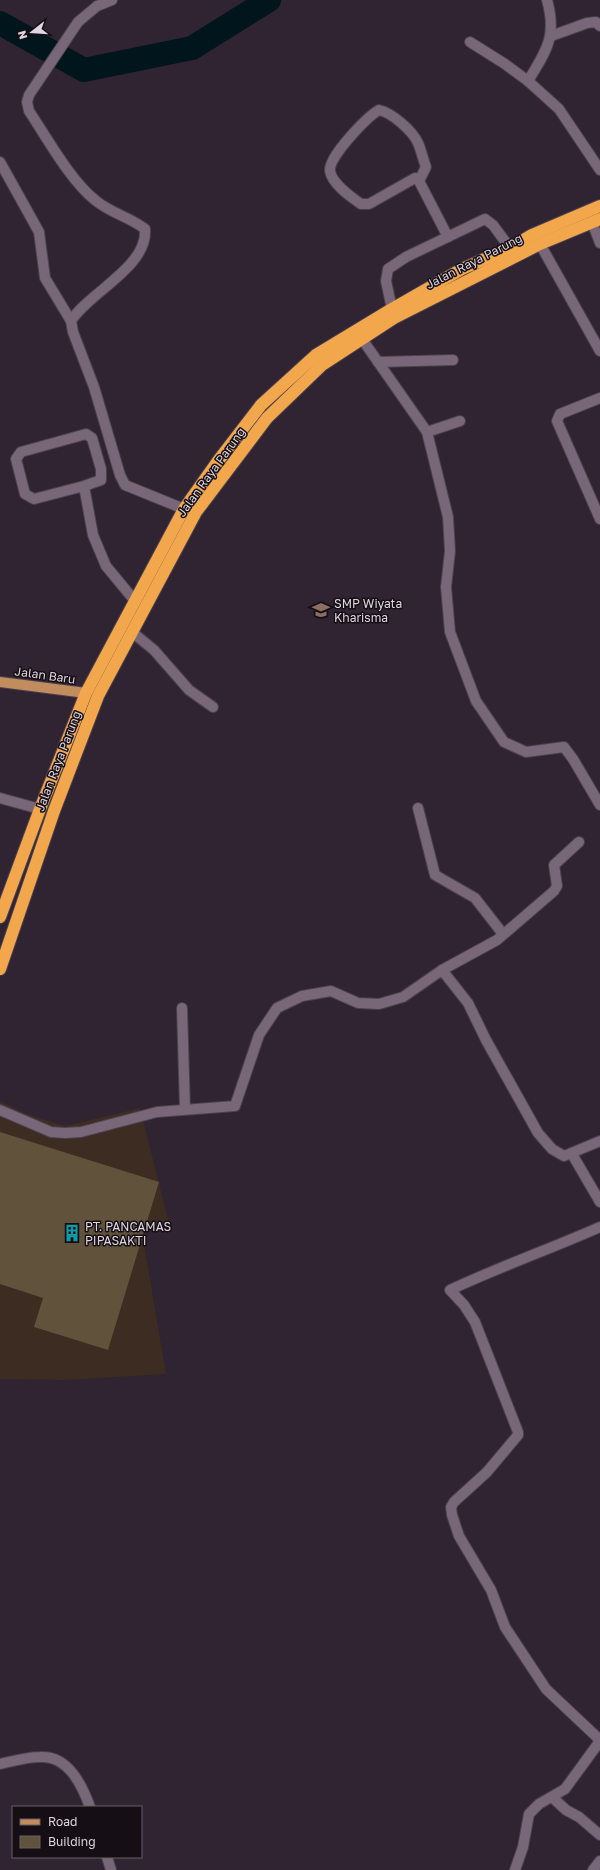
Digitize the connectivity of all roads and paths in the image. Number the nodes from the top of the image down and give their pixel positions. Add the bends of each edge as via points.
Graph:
1 (112, 0) edge
2 (547, 0) edge
3 (600, 26) edge
4 (551, 36) junction
5 (470, 42) dead end
6 (528, 81) junction
7 (0, 162) edge
8 (600, 170) edge
9 (419, 181) junction
10 (600, 206) edge
11 (596, 220) edge
12 (448, 237) junction
13 (600, 243) edge
14 (540, 244) junction
15 (510, 248) junction
16 (392, 309) junction
17 (71, 322) junction
18 (362, 339) junction
19 (600, 351) edge
20 (453, 360) dead end
21 (378, 362) junction
22 (600, 398) edge
23 (460, 421) dead end
24 (427, 432) junction
25 (84, 486) junction
26 (184, 509) junction
27 (600, 519) edge
28 (135, 601) junction
29 (132, 632) junction
30 (0, 682) edge
31 (86, 693) junction
32 (213, 707) dead end
33 (0, 798) edge
34 (600, 805) edge
35 (418, 808) dead end
36 (40, 809) junction
37 (579, 842) dead end
38 (0, 917) edge
39 (503, 934) junction
40 (0, 969) edge
41 (442, 970) junction
42 (182, 1008) dead end
43 (185, 1109) junction
44 (0, 1110) edge
45 (600, 1141) edge
46 (572, 1154) junction
47 (600, 1202) edge
48 (600, 1227) edge
49 (600, 1741) edge
50 (0, 1764) edge
51 (552, 1797) junction
52 (90, 1806) edge
53 (600, 1835) edge
54 (107, 1858) edge
55 (600, 1861) edge
56 (112, 1870) edge
57 (515, 1870) edge
58 (593, 1870) edge

1 - 17 street via 97,6 78,22 28,95 27,102 29,111 95,201 145,229 144,246 124,271 77,312
2 - 4 street via 552,24
3 - 4 street via 596,22 587,22
4 - 6 street
5 - 6 street
6 - 8 street via 559,109
7 - 17 street via 39,232 45,278
9 - 9 street via 415,178 369,204 361,204 336,181 330,171 331,162 356,130 379,110 387,112 412,133 417,141 426,167
9 - 12 street
10 - 15 highway, Jalan Raya Parung via 532,235
11 - 13 street
11 - 14 highway, Jalan Raya Parung
12 - 15 street via 485,219 493,225
12 - 16 street via 406,257 388,269 386,281
14 - 18 highway, Jalan Raya Parung via 394,318
14 - 19 street
15 - 16 highway, Jalan Raya Parung via 462,269
16 - 26 highway, Jalan Raya Parung via 316,355 262,405
17 - 26 street via 125,485
18 - 21 street
18 - 29 highway, Jalan Raya Parung via 322,365 267,418 196,512
20 - 21 street
21 - 24 street
22 - 27 street via 560,414 557,421
23 - 24 street
24 - 34 street via 448,517 450,551 446,587 450,632 476,701 504,742 526,752 564,747
25 - 25 street via 101,480 101,469 92,438 86,434 21,452 16,459 25,494 34,499
25 - 28 street via 93,535 106,566
26 - 28 highway, Jalan Raya Parung
28 - 31 highway, Jalan Raya Parung
29 - 32 street via 154,650 189,690
29 - 40 highway, Jalan Raya Parung via 98,696 54,811
30 - 31 main road, Jalan Baru
31 - 36 highway, Jalan Raya Parung
33 - 36 street
35 - 39 street via 435,875 475,898
36 - 38 highway, Jalan Raya Parung
37 - 39 street via 554,865 557,886 554,892
39 - 41 street via 497,940
41 - 43 street via 403,997 379,1004 358,1003 331,991 302,996 277,1008 259,1036 235,1106
41 - 46 street via 468,1003 538,1133 558,1153 564,1156
42 - 43 street
43 - 44 street via 157,1112 81,1132 65,1133 51,1132
45 - 46 street
46 - 47 street
48 - 49 street via 450,1290 475,1322 518,1432 487,1472 454,1502 451,1507 454,1522 459,1536 491,1590 505,1627 546,1689
49 - 51 street via 565,1789
50 - 52 street via 42,1756 61,1762 70,1769
51 - 53 street
51 - 57 street via 539,1804 529,1814 523,1847
54 - 56 street
55 - 58 street

